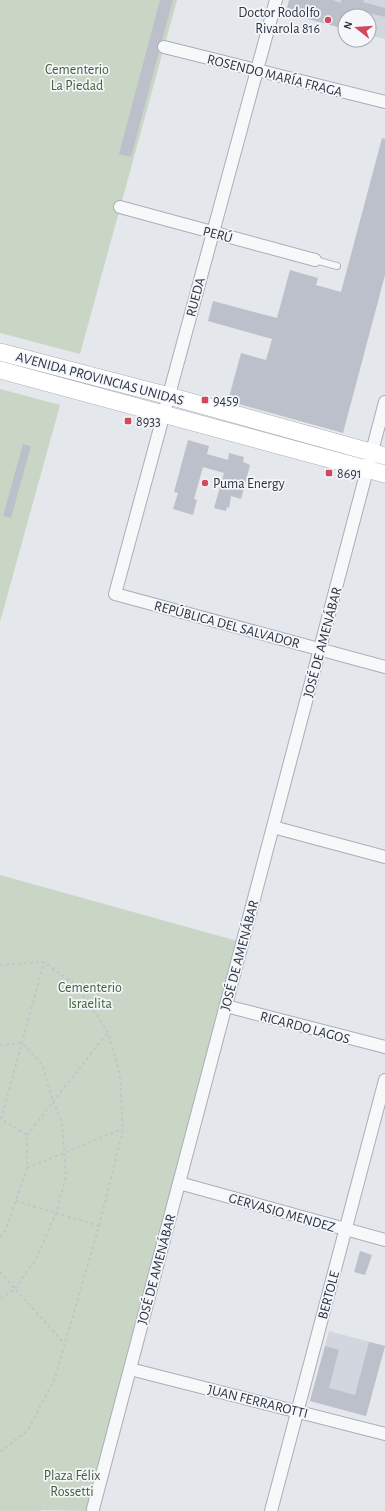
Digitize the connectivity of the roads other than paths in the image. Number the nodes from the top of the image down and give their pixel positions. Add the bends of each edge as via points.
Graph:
1 (276, 0) edge
2 (164, 47) dead end
3 (257, 70) junction
4 (385, 102) edge
5 (120, 207) dead end
6 (213, 232) junction
7 (315, 260) joint
8 (336, 266) dead end
9 (0, 352) edge
10 (0, 370) edge
11 (169, 396) junction
12 (385, 402) edge
13 (164, 414) junction
14 (378, 454) edge
15 (367, 469) junction
16 (385, 474) edge
17 (115, 594) joint
18 (320, 649) junction
19 (385, 667) edge
20 (273, 827) junction
21 (385, 857) edge
22 (226, 1006) junction
23 (385, 1047) edge
24 (385, 1080) edge
25 (179, 1183) junction
26 (345, 1229) junction
27 (385, 1240) edge
28 (130, 1369) junction
29 (298, 1412) junction
30 (385, 1434) edge
31 (93, 1509) dead end
32 (271, 1511) edge

1 - 3 street, RUEDA
2 - 3 street, ROSENDO MARÍA FRAGA
3 - 4 street, ROSENDO MARÍA FRAGA
3 - 6 street, RUEDA
5 - 6 street, PERÚ
6 - 7 street, PERÚ
6 - 11 street, RUEDA
7 - 8 lane
9 - 11 main road, AVENIDA PROVINCIAS UNIDAS
10 - 13 main road, AVENIDA PROVINCIAS UNIDAS
11 - 13 street, RUEDA
11 - 14 main road, AVENIDA PROVINCIAS UNIDAS
12 - 14 street, JOSÉ DE AMENÁBAR
13 - 15 main road, AVENIDA PROVINCIAS UNIDAS
13 - 17 street, RUEDA
14 - 15 street, JOSÉ DE AMENÁBAR
15 - 16 main road, AVENIDA PROVINCIAS UNIDAS
15 - 18 street, JOSÉ DE AMENÁBAR
17 - 18 street, REPÚBLICA DEL SALVADOR
18 - 19 street, REPÚBLICA DEL SALVADOR
18 - 20 street, JOSÉ DE AMENÁBAR
20 - 21 street
20 - 22 street, JOSÉ DE AMENÁBAR
22 - 23 street, RICARDO LAGOS
22 - 25 street, JOSÉ DE AMENÁBAR
24 - 26 street, BERTOLE
25 - 26 street, GERVASIO MENDEZ
25 - 28 street, JOSÉ DE AMENÁBAR
26 - 27 street, GERVASIO MENDEZ
26 - 29 street, BERTOLE
28 - 29 street, JUAN FERRAROTTI
28 - 31 street, JOSÉ DE AMENÁBAR
29 - 30 street, JUAN FERRAROTTI
29 - 32 street, BERTOLE

